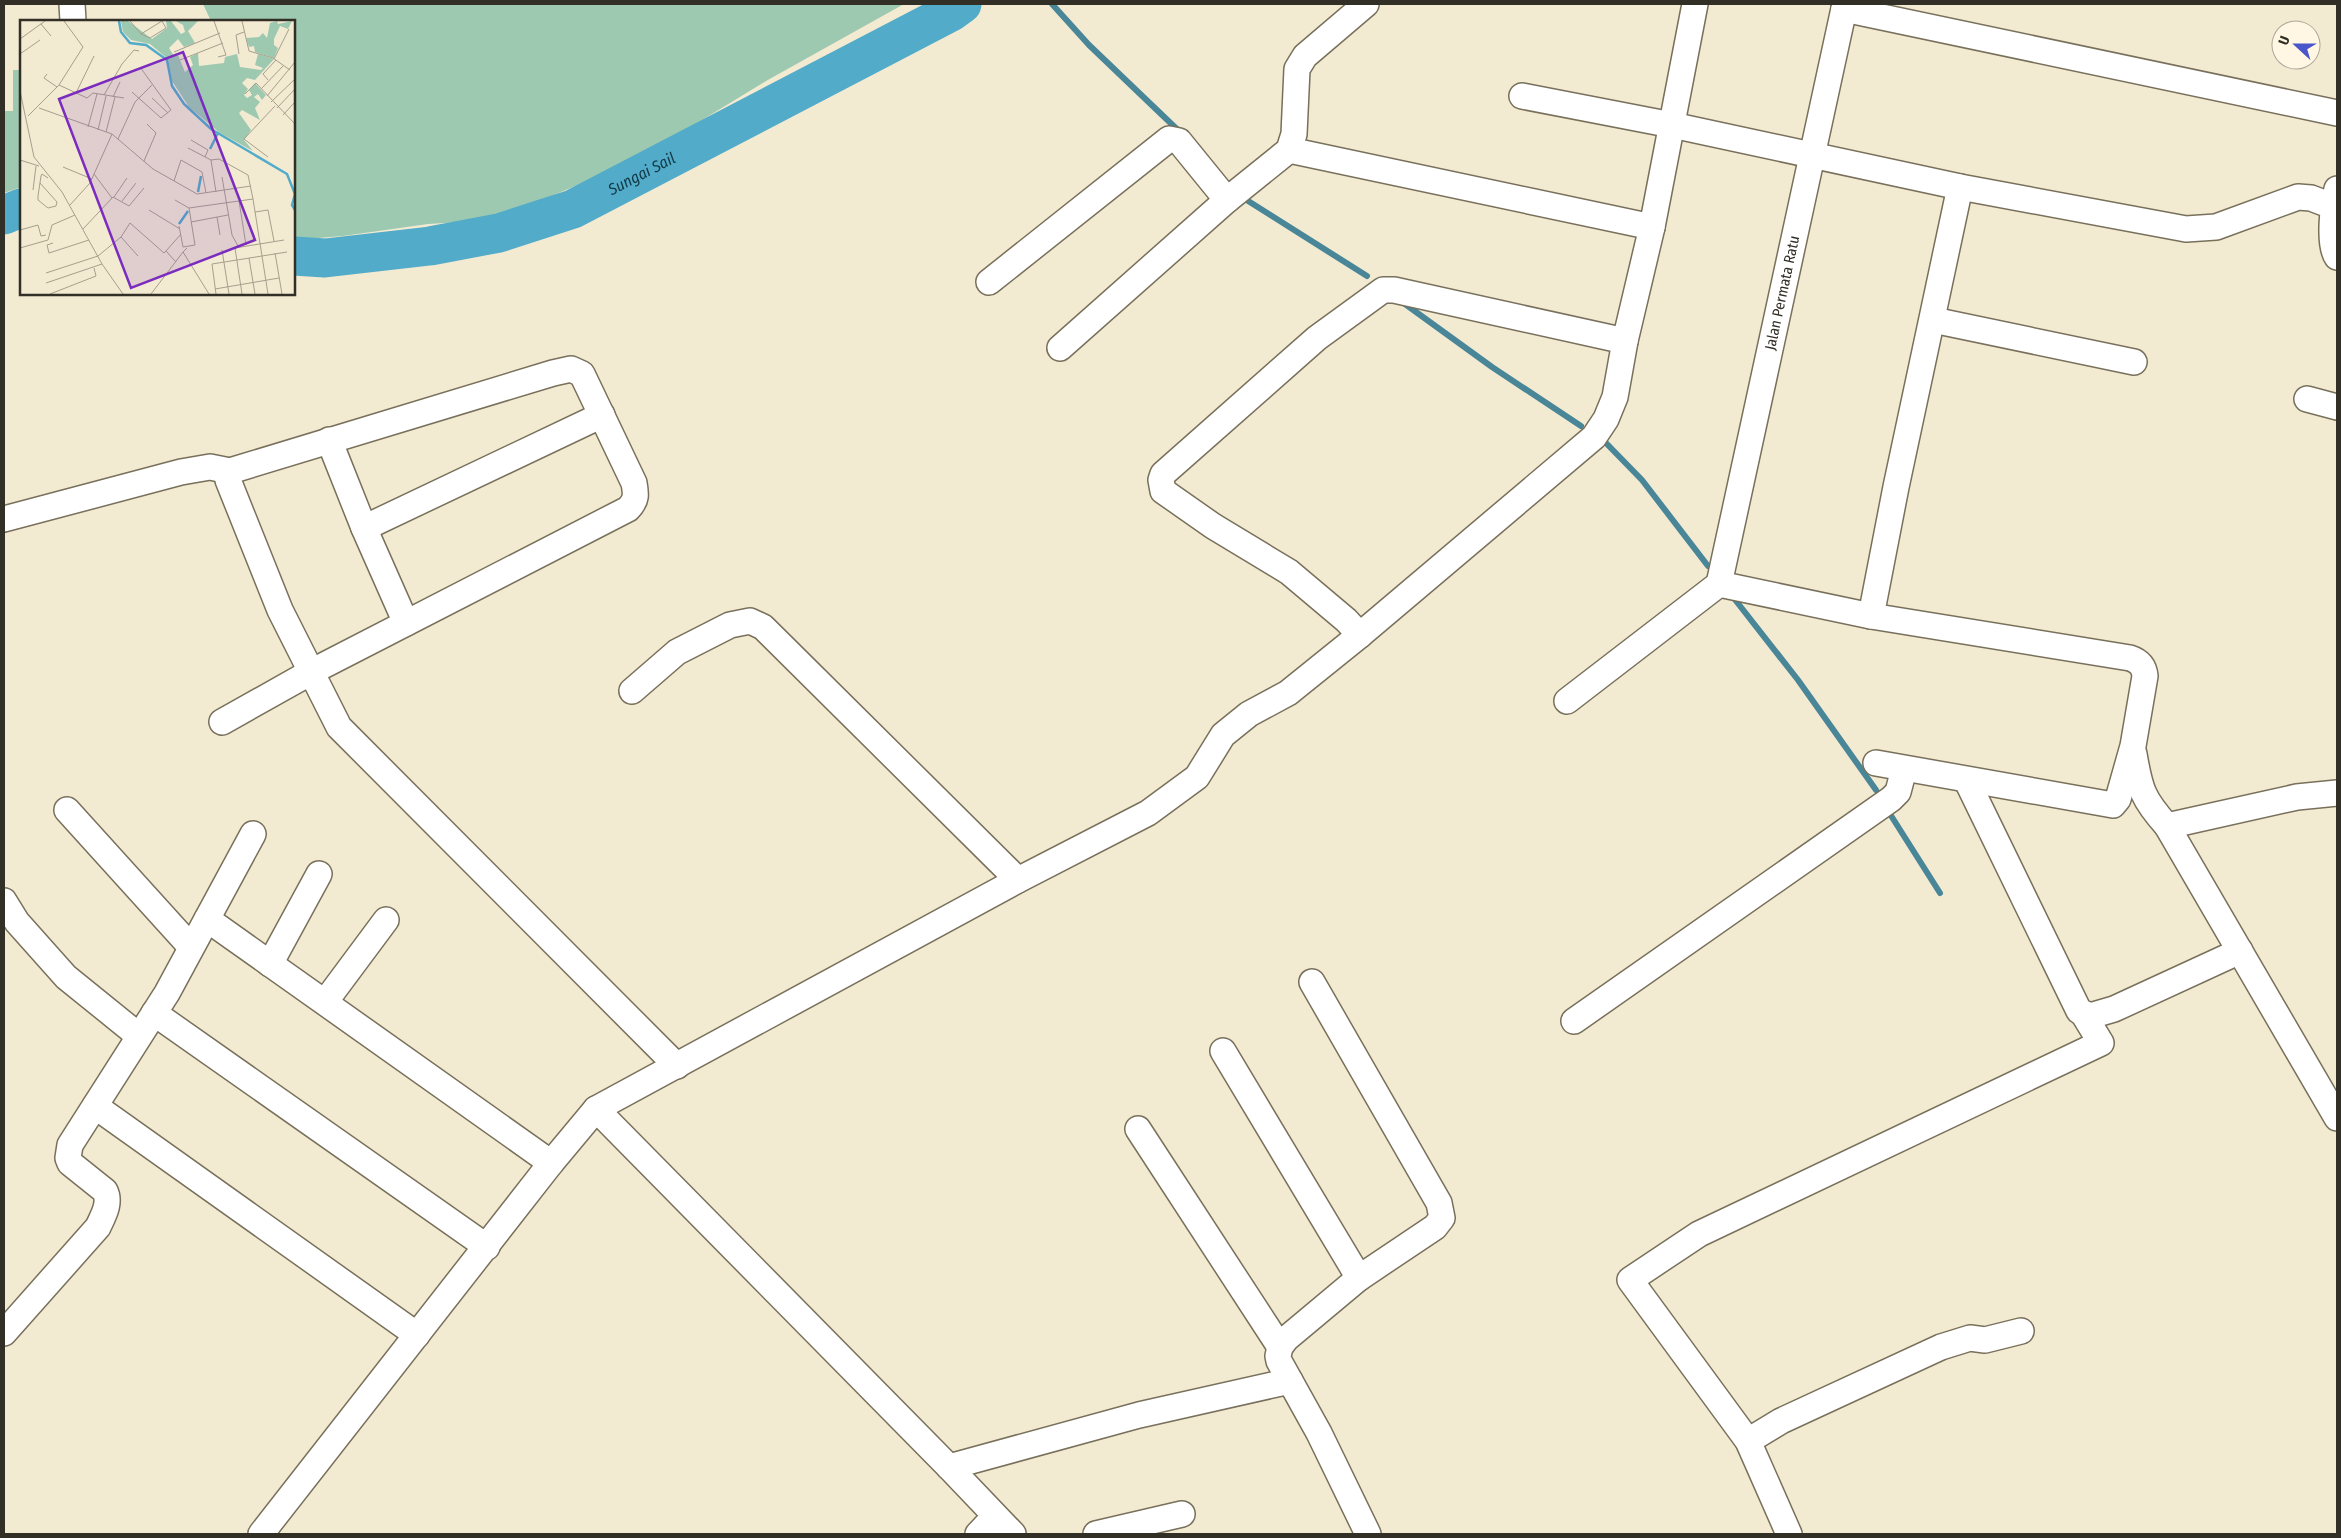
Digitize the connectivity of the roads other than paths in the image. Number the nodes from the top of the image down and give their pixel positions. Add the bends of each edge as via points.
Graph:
1 (72, 4) edge
2 (1366, 4) edge
3 (1695, 4) edge
4 (1845, 6) edge
5 (73, 20) edge
6 (1522, 96) dead end
7 (2337, 113) edge
8 (1672, 125) junction
9 (1289, 150) junction
10 (1812, 155) junction
11 (1960, 187) junction
12 (2335, 198) edge
13 (1227, 200) junction
14 (1652, 227) junction
15 (2337, 257) edge
16 (989, 282) dead end
17 (1933, 320) junction
18 (1625, 341) junction
19 (1060, 348) dead end
20 (2134, 362) dead end
21 (2307, 399) dead end
22 (2337, 407) edge
23 (602, 415) junction
24 (330, 440) junction
25 (230, 471) junction
26 (4, 519) edge
27 (364, 528) junction
28 (1719, 584) junction
29 (1871, 616) junction
30 (406, 623) junction
31 (1360, 635) junction
32 (311, 672) junction
33 (632, 691) dead end
34 (1567, 700) dead end
35 (222, 722) dead end
36 (2133, 746) junction
37 (1876, 764) dead end
38 (1904, 769) junction
39 (1967, 781) junction
40 (2337, 793) edge
41 (67, 810) dead end
42 (2167, 826) junction
43 (253, 834) dead end
44 (319, 874) dead end
45 (1018, 880) junction
46 (4, 901) edge
47 (207, 919) junction
48 (386, 920) dead end
49 (191, 948) junction
50 (2240, 951) junction
51 (270, 964) junction
52 (1312, 982) dead end
53 (325, 1002) junction
54 (154, 1013) junction
55 (2084, 1015) junction
56 (1574, 1021) dead end
57 (140, 1036) junction
58 (1223, 1051) dead end
59 (677, 1066) junction
60 (95, 1106) junction
61 (596, 1109) junction
62 (2337, 1118) edge
63 (1138, 1129) dead end
64 (551, 1162) junction
65 (486, 1247) junction
66 (1359, 1278) junction
67 (4, 1330) edge
68 (2021, 1331) dead end
69 (417, 1335) junction
70 (1280, 1347) junction
71 (1290, 1381) junction
72 (1748, 1441) junction
73 (949, 1467) junction
74 (1182, 1514) dead end
75 (995, 1516) junction
76 (261, 1534) edge
77 (978, 1534) edge
78 (1013, 1534) edge
79 (1096, 1534) edge
80 (1368, 1534) edge
81 (1789, 1534) edge

1 - 5 street
2 - 9 street via 1305,56 1296,68 1294,134
3 - 8 street
4 - 7 street
4 - 10 street, Jalan Permata Ratu
6 - 8 street
8 - 10 street
8 - 14 street
9 - 13 street
9 - 14 street
10 - 11 street
10 - 28 street, Jalan Permata Ratu
11 - 12 street via 2186,229 2216,227 2298,197
11 - 17 street
12 - 15 street via 2334,248
13 - 16 street via 1179,141 1169,139
13 - 19 street
14 - 18 street
17 - 20 street
17 - 29 street
18 - 31 street via 1615,397 1594,437
18 - 31 street via 1383,290 1317,338 1163,474 1160,480 1163,491 1288,572
21 - 22 street
23 - 24 street via 582,374 571,369
23 - 27 street
23 - 30 street via 634,483 634,503 628,509
24 - 25 street
24 - 27 street
25 - 26 street via 210,467 181,472
25 - 32 street via 228,480 235,499 280,610
27 - 30 street
28 - 29 street
28 - 34 street
29 - 36 street via 2137,660 2145,676
30 - 32 street
31 - 45 street via 1288,693 1249,714 1223,734 1197,777 1148,812
32 - 35 street
32 - 59 street via 339,727
33 - 45 street via 677,652 730,625 750,621 763,627
36 - 39 street via 2118,799 2113,805
36 - 42 street via 2140,788 2149,806
37 - 38 street
38 - 39 street
38 - 56 street via 1898,792 1892,799
39 - 55 street via 2079,1011
40 - 42 street via 2297,797
41 - 49 street
42 - 50 street
43 - 47 street
44 - 51 street
45 - 59 street
46 - 57 street via 66,977
47 - 49 street
47 - 51 street
48 - 53 street
49 - 54 street
50 - 55 street via 2114,1009
50 - 62 street
51 - 53 street
52 - 66 street via 1441,1210 1442,1218 1435,1227
53 - 64 street
54 - 57 street
54 - 65 street
55 - 72 street via 2101,1043 1699,1234 1630,1280
57 - 60 street
58 - 66 street
59 - 61 street
60 - 67 street via 70,1145 68,1158 105,1191 105,1211 98,1227
60 - 69 street
61 - 64 street
61 - 73 street
63 - 70 street
64 - 65 street
65 - 69 street
66 - 70 street
68 - 72 street via 1985,1340 1970,1338 1940,1347 1781,1421
69 - 76 street
70 - 71 street via 1278,1356
71 - 73 street via 1140,1414
71 - 80 street
72 - 81 street
73 - 75 street
74 - 79 street
75 - 77 street
75 - 78 street

